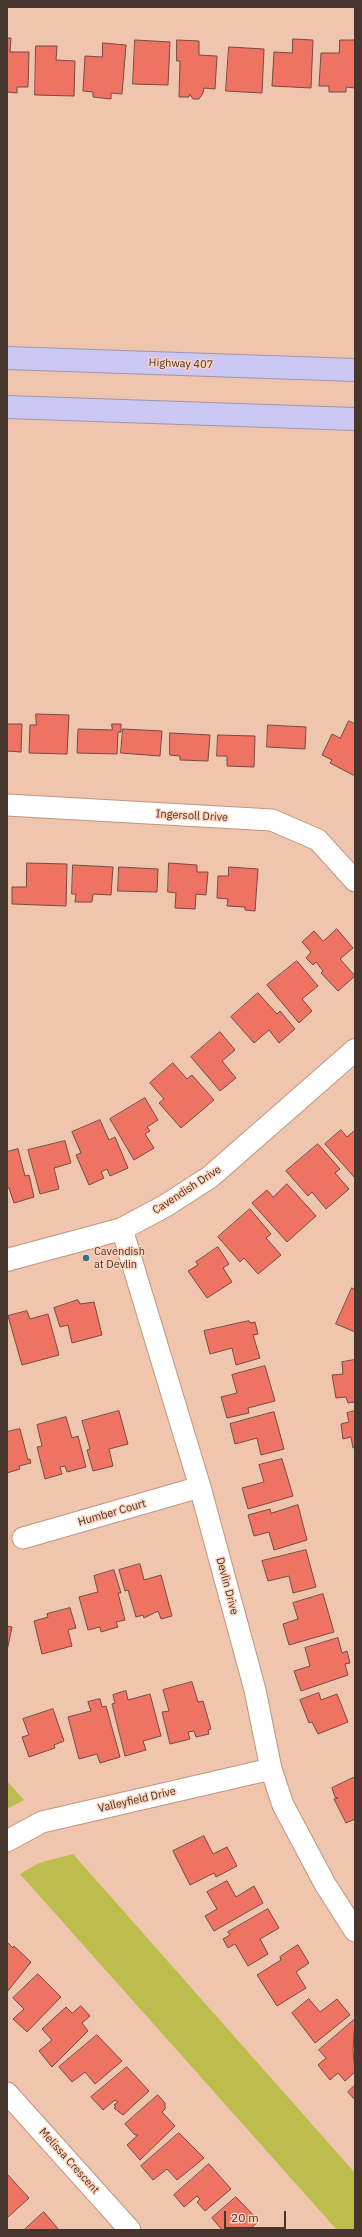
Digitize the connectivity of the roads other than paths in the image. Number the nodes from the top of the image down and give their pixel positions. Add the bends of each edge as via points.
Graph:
1 (7, 358) edge
2 (355, 370) edge
3 (7, 407) edge
4 (355, 419) edge
5 (7, 806) edge
6 (355, 881) edge
7 (355, 1050) edge
8 (122, 1229) junction
9 (7, 1260) edge
10 (200, 1487) junction
11 (23, 1538) dead end
12 (271, 1769) junction
13 (7, 1841) edge
14 (355, 1932) edge
15 (7, 2093) edge
16 (130, 2230) edge

1 - 2 highway, Highway 407
3 - 4 highway
5 - 6 street, Ingersoll Drive via 272,820 318,840
7 - 8 street, Cavendish Drive via 210,1177 165,1206
8 - 9 street, Cavendish Drive
8 - 10 street, Devlin Drive
10 - 11 street, Humber Court
10 - 12 street, Devlin Drive via 254,1690
12 - 13 street, Valleyfield Drive via 42,1822
12 - 14 street, Devlin Drive via 283,1805 325,1884
15 - 16 street, Melissa Crescent

